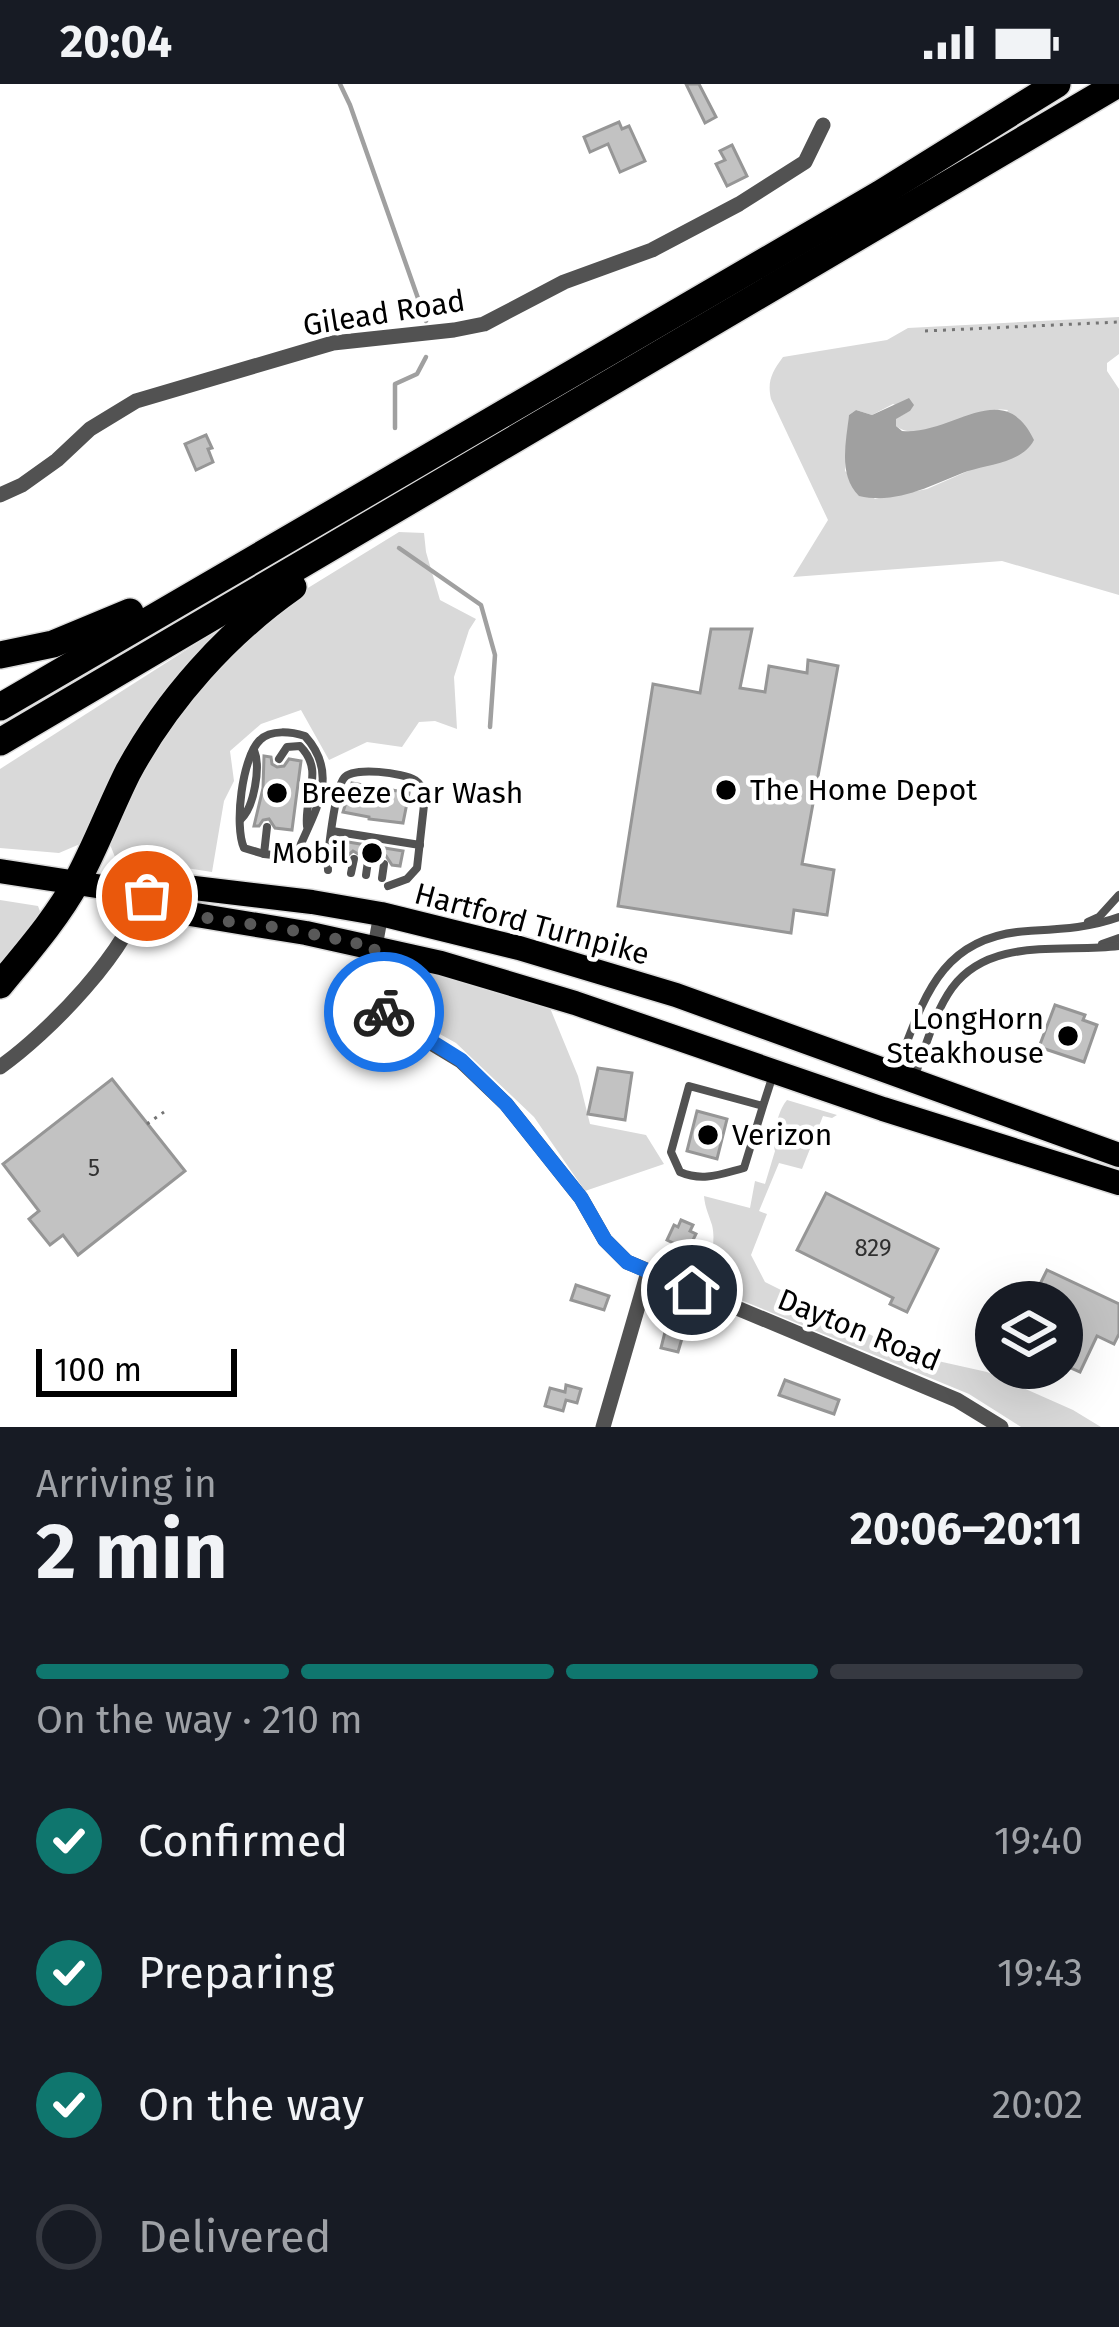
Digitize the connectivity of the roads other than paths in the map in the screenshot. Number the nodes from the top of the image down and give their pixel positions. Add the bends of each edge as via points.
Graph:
1 (1058, 84) edge
2 (1118, 84) edge
3 (823, 125) dead end
4 (505, 444) junction
5 (0, 495) edge
6 (307, 526) junction
7 (0, 655) edge
8 (0, 707) edge
9 (0, 742) edge
10 (278, 759) dead end
11 (268, 827) dead end
12 (307, 828) junction
13 (332, 831) junction
14 (420, 845) junction
15 (264, 854) junction
16 (296, 856) junction
17 (354, 859) dead end
18 (368, 861) dead end
19 (384, 864) dead end
20 (0, 871) edge
21 (351, 873) dead end
22 (366, 875) dead end
23 (76, 883) junction
24 (142, 892) junction
25 (1119, 895) edge
26 (381, 914) junction
27 (1119, 917) edge
28 (1064, 930) junction
29 (1119, 942) edge
30 (375, 947) junction
31 (404, 954) junction
32 (0, 985) edge
33 (380, 1007) junction
34 (0, 1067) edge
35 (775, 1071) junction
36 (904, 1079) junction
37 (763, 1106) junction
38 (892, 1111) junction
39 (1119, 1155) edge
40 (1119, 1183) edge
41 (648, 1272) junction
42 (603, 1427) edge
43 (1001, 1427) edge

1 - 6 highway
2 - 4 highway
3 - 5 street, Gilead Road via 805,162 652,250 564,282 484,324 333,343 136,401
4 - 9 highway
4 - 23 highway via 269,604 216,652 130,769
6 - 7 highway via 103,625
6 - 8 highway
10 - 12 lane via 300,746 312,760
11 - 15 lane
12 - 15 lane via 323,776 316,748 305,736 266,736 249,754 238,835 244,848
12 - 16 lane
13 - 14 lane
13 - 14 lane via 341,782 353,770 412,778 425,796
13 - 16 lane via 327,866
14 - 19 lane via 413,874 385,882
15 - 16 lane
17 - 21 lane
18 - 22 lane
20 - 23 highway, Hartford Turnpike
23 - 24 highway, Hartford Turnpike
23 - 32 highway
24 - 26 highway, Hartford Turnpike via 193,887
24 - 30 highway, Hartford Turnpike via 200,916
24 - 34 street via 130,927 69,1006
25 - 28 lane via 1099,917
26 - 30 street
26 - 36 highway, Hartford Turnpike via 676,995
27 - 28 lane
28 - 36 lane via 999,935 954,957 924,998
29 - 36 lane via 985,960 952,988
30 - 31 highway, Hartford Turnpike
30 - 33 street via 370,974
31 - 33 street
31 - 35 highway, Hartford Turnpike
33 - 41 street, Dayton Road via 461,1060 506,1104 605,1240
35 - 37 lane
35 - 38 highway, Hartford Turnpike
36 - 38 highway
36 - 39 highway, Hartford Turnpike
37 - 37 lane via 689,1086 671,1152 680,1172 708,1178 744,1168
38 - 40 highway, Hartford Turnpike
41 - 42 street
41 - 43 street, Dayton Road via 957,1400

